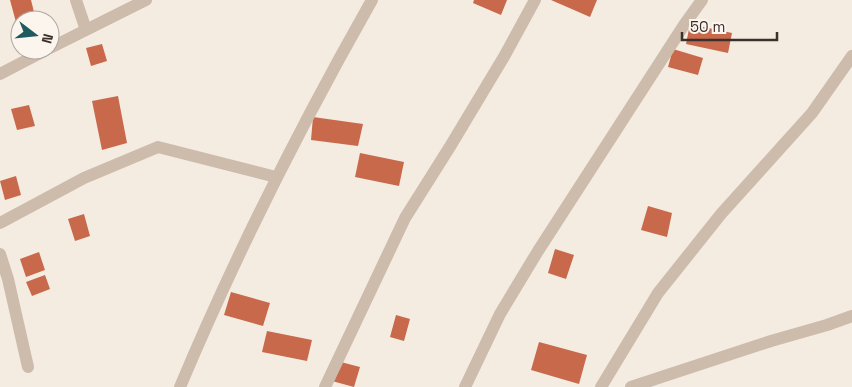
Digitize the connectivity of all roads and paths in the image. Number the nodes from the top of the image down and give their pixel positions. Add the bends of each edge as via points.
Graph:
1 (76, 0) edge
2 (146, 0) edge
3 (372, 0) edge
4 (535, 0) edge
5 (702, 0) edge
6 (86, 30) junction
7 (60, 43) edge
8 (852, 56) edge
9 (27, 60) edge
10 (0, 74) edge
11 (164, 141) dead end
12 (272, 176) dead end
13 (0, 223) edge
14 (0, 254) edge
15 (4, 280) edge
16 (852, 316) edge
17 (28, 367) dead end
18 (180, 387) edge
19 (325, 387) edge
20 (465, 387) edge
21 (601, 387) edge
22 (631, 387) edge

1 - 6 street
2 - 6 street
3 - 18 street via 283,165
4 - 19 street via 405,218
5 - 20 street via 538,251 500,314
6 - 7 street
8 - 21 street via 812,113 721,214 658,293
9 - 10 street
11 - 13 street
12 - 13 street via 158,147 84,178
14 - 15 street
15 - 17 street
16 - 22 street

